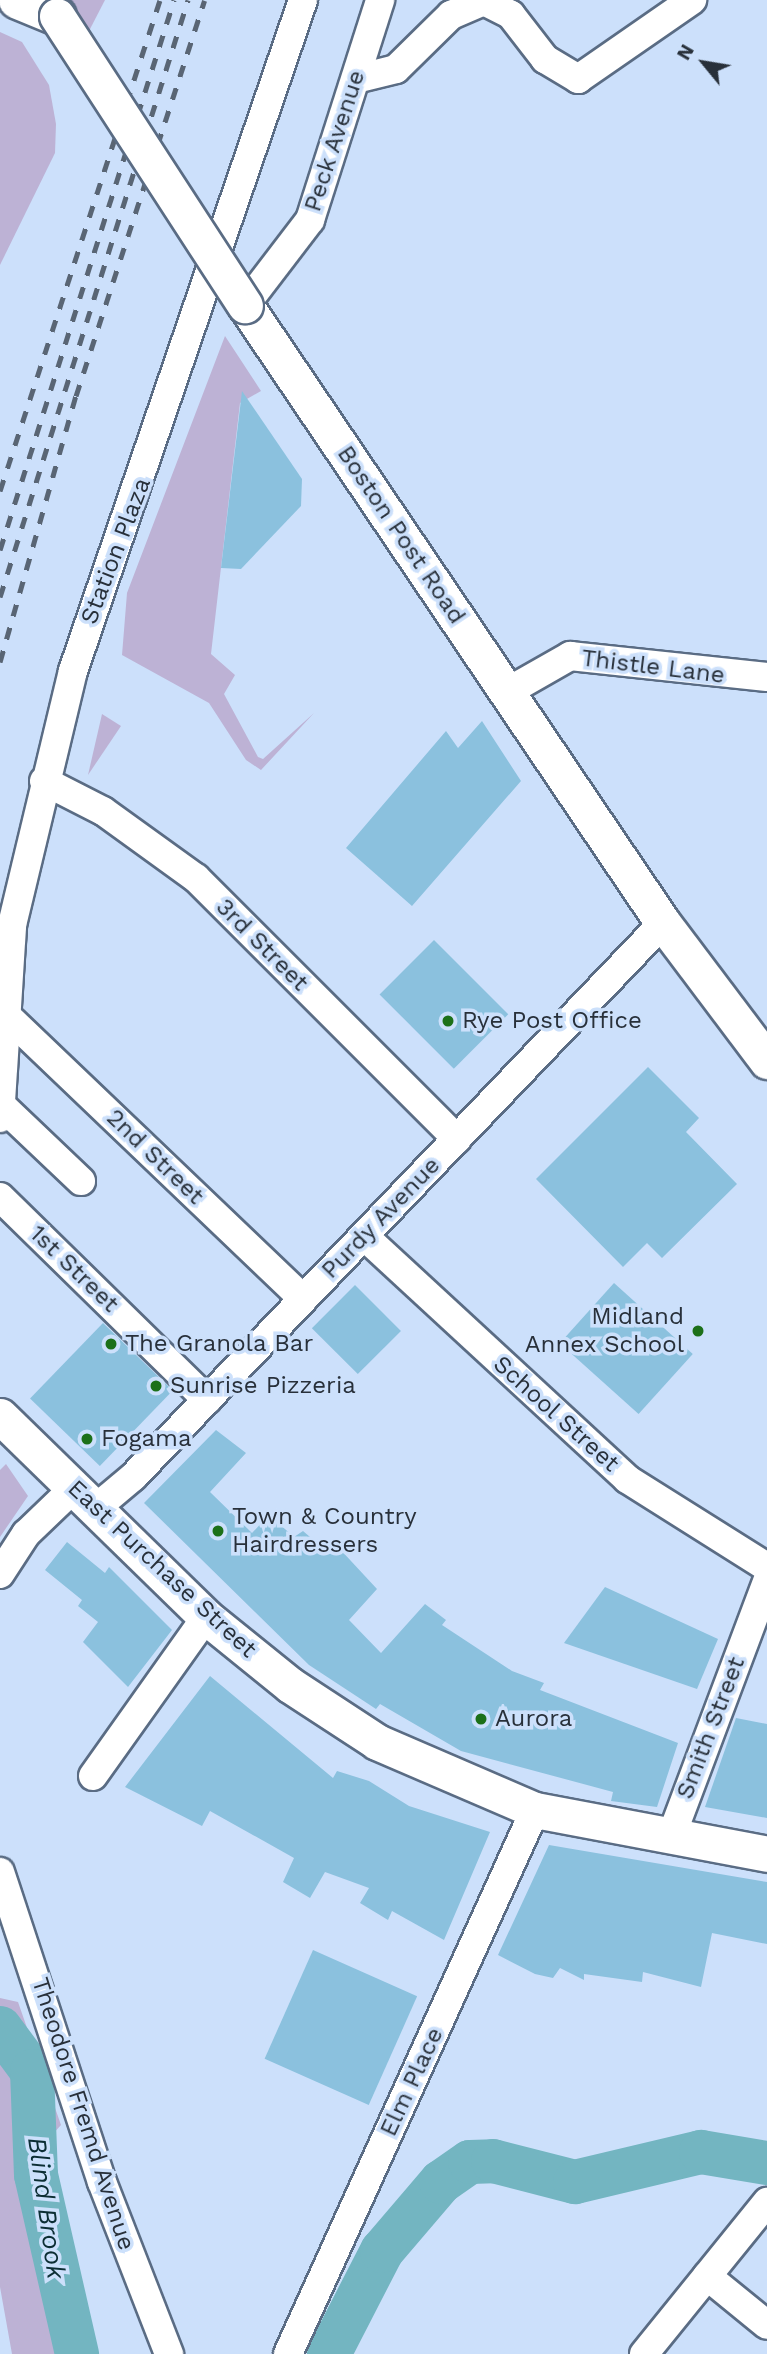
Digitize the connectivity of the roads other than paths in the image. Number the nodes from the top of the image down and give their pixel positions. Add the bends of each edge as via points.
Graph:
1 (18, 0) edge
2 (303, 0) edge
3 (380, 0) edge
4 (692, 0) edge
5 (51, 8) edge
6 (356, 79) junction
7 (245, 305) junction
8 (754, 678) edge
9 (507, 692) junction
10 (767, 693) edge
11 (44, 781) junction
12 (663, 923) junction
13 (6, 1015) junction
14 (767, 1061) edge
15 (1, 1112) edge
16 (457, 1139) junction
17 (81, 1181) dead end
18 (0, 1197) edge
19 (364, 1236) junction
20 (303, 1299) junction
21 (207, 1400) junction
22 (0, 1416) edge
23 (86, 1498) junction
24 (767, 1567) edge
25 (0, 1574) edge
26 (767, 1581) edge
27 (206, 1617) junction
28 (93, 1776) dead end
29 (535, 1810) junction
30 (671, 1837) junction
31 (767, 1854) edge
32 (0, 1872) edge
33 (767, 2202) edge
34 (706, 2276) junction
35 (767, 2325) edge
36 (169, 2354) edge
37 (288, 2354) edge
38 (644, 2354) edge

1 - 5 highway
2 - 11 street, Station Plaza via 114,563 83,637
3 - 6 street, Peck Avenue
4 - 6 street via 578,79 556,69 511,15 484,1 451,15 396,69
5 - 7 main road, Boston Post Road, bridge
6 - 7 street, Peck Avenue via 310,220
7 - 9 main road, Boston Post Road
8 - 9 street, Thistle Lane via 570,656
8 - 10 street
9 - 12 main road, Boston Post Road
11 - 13 street, Station Plaza via 12,925
11 - 16 street, 3rd Street via 111,816 196,878
12 - 14 main road, Boston Post Road
12 - 16 street, Purdy Avenue
13 - 15 street, Station Plaza
13 - 20 street, 2nd Street
15 - 17 street
16 - 19 street, Purdy Avenue
18 - 21 street, 1st Street
19 - 20 street, Purdy Avenue
19 - 24 street, School Street via 627,1479
20 - 21 street, Purdy Avenue
21 - 23 street, Purdy Avenue
22 - 23 main road, East Purchase Street
23 - 25 street via 26,1534
23 - 27 main road, East Purchase Street
26 - 30 street, Smith Street
27 - 28 street
27 - 29 main road, East Purchase Street via 290,1685 377,1742
29 - 30 main road, East Purchase Street
29 - 37 street, Elm Place
30 - 31 main road, East Purchase Street
32 - 36 street, Theodore Fremd Avenue via 102,2182
33 - 34 street
34 - 35 street
34 - 38 street

